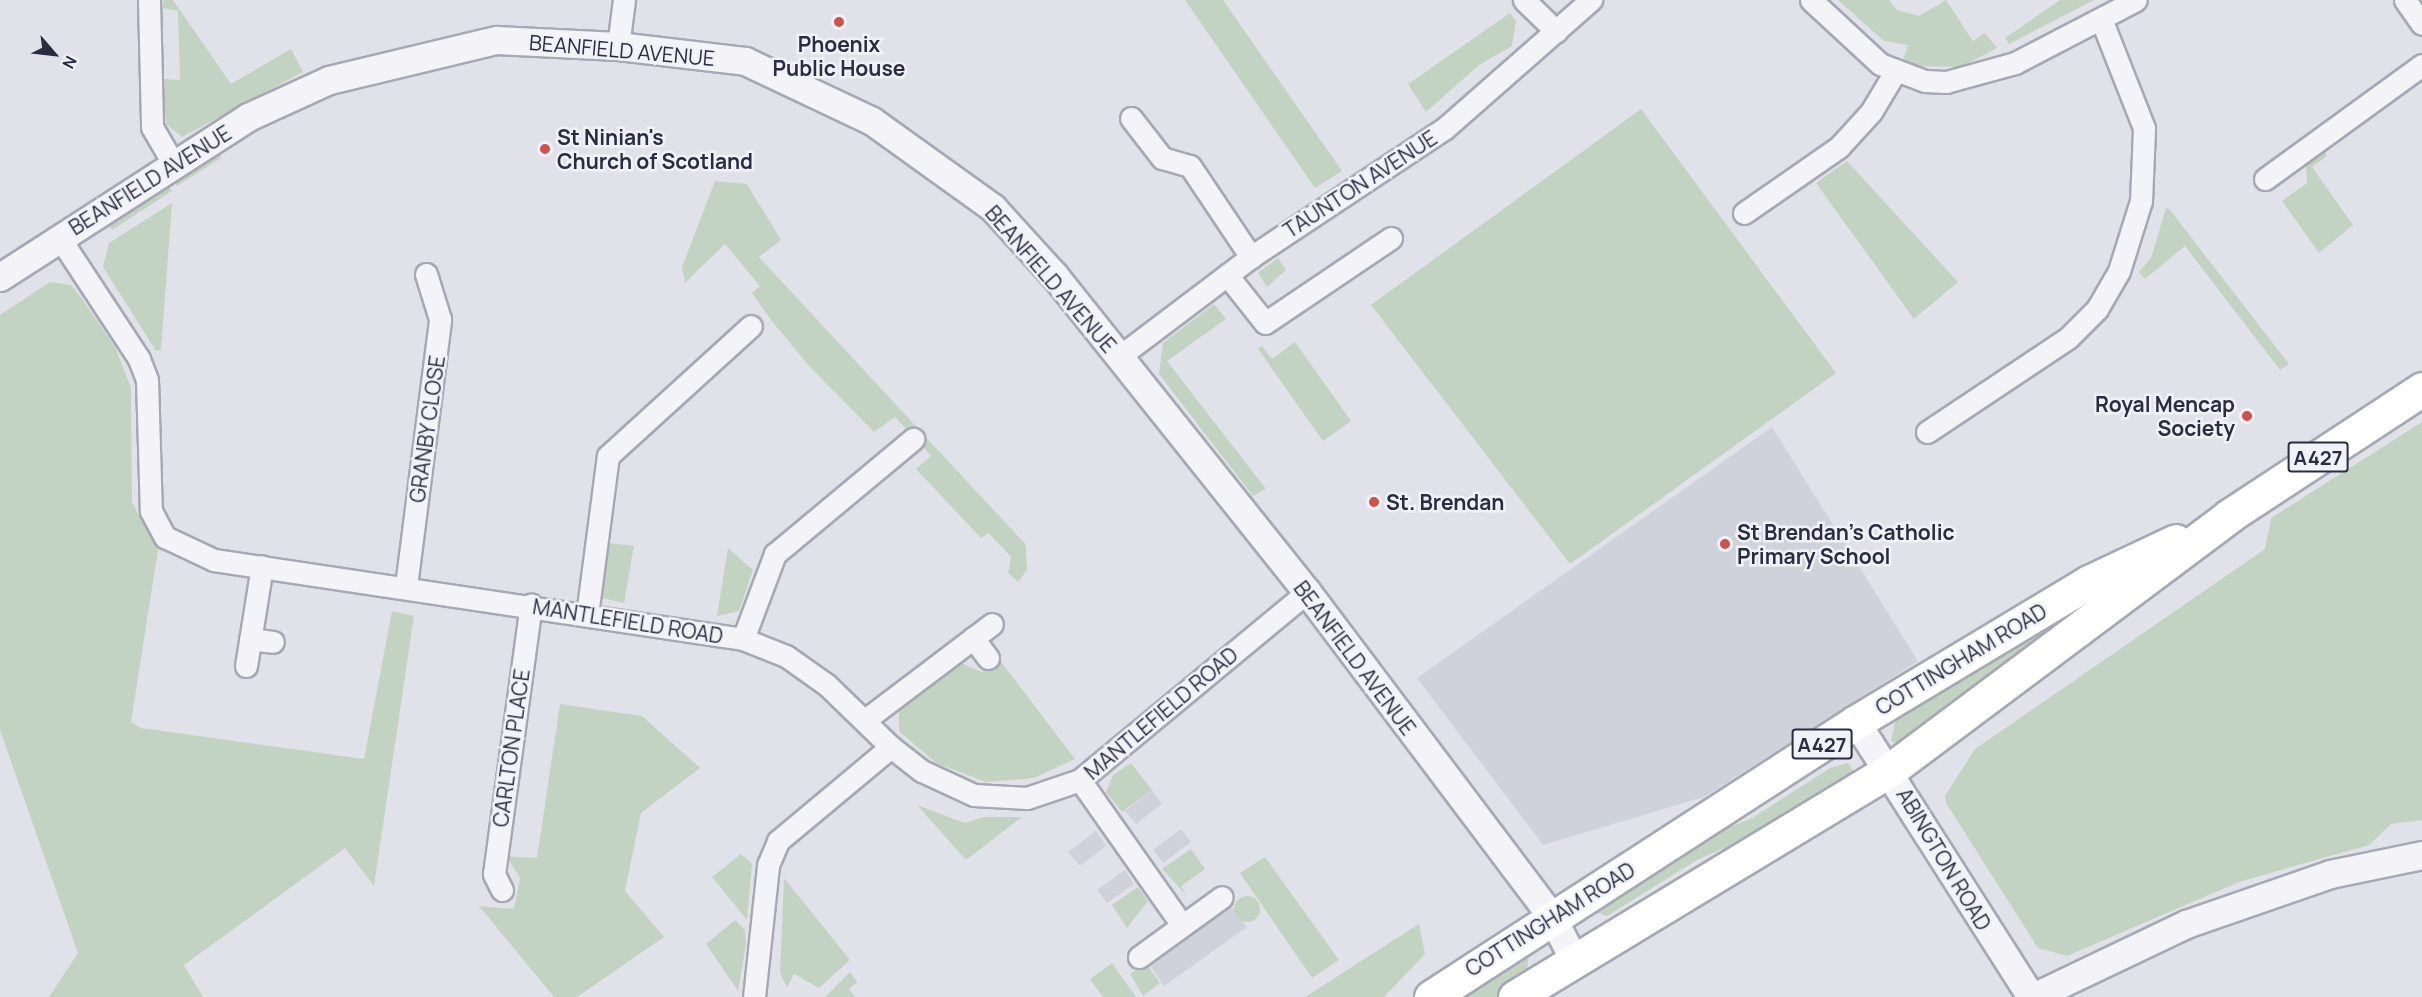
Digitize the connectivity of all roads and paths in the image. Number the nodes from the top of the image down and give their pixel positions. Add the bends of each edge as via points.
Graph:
1 (149, 0) edge
2 (624, 0) edge
3 (1524, 0) edge
4 (1591, 0) edge
5 (1811, 0) edge
6 (2136, 0) edge
7 (2405, 0) edge
8 (2101, 19) junction
9 (2422, 24) edge
10 (1556, 31) junction
11 (618, 46) junction
12 (2422, 65) edge
13 (1895, 72) junction
14 (1131, 118) dead end
15 (174, 165) junction
16 (2265, 179) dead end
17 (1744, 213) dead end
18 (59, 237) junction
19 (1391, 238) dead end
20 (1251, 257) junction
21 (426, 274) dead end
22 (1227, 275) junction
23 (0, 277) edge
24 (751, 326) dead end
25 (1120, 356) junction
26 (2422, 389) edge
27 (1928, 432) dead end
28 (914, 439) dead end
29 (2229, 516) junction
30 (262, 566) junction
31 (406, 586) junction
32 (1307, 592) junction
33 (531, 605) junction
34 (587, 615) junction
35 (992, 624) dead end
36 (973, 638) junction
37 (250, 639) junction
38 (743, 639) junction
39 (273, 642) dead end
40 (988, 658) dead end
41 (246, 666) dead end
42 (865, 720) junction
43 (1856, 722) junction
44 (891, 747) junction
45 (1890, 770) junction
46 (1080, 780) junction
47 (2422, 855) edge
48 (502, 890) dead end
49 (1222, 897) dead end
50 (1553, 919) junction
51 (1182, 925) junction
52 (1139, 957) dead end
53 (1575, 962) junction
54 (759, 996) edge
55 (1431, 997) edge
56 (1515, 997) edge
57 (2032, 997) edge

1 - 15 street via 152,127
2 - 11 street
3 - 10 street
4 - 10 street, TAUNTON AVENUE
5 - 13 street
6 - 8 street
7 - 9 street
8 - 13 street via 1971,78 1925,81
8 - 27 street via 2144,128 2141,201 2119,272 2097,309 2068,338
10 - 20 street, TAUNTON AVENUE via 1444,129
11 - 15 street, BEANFIELD AVENUE via 496,40 329,80 248,117
11 - 25 street, BEANFIELD AVENUE via 745,62 897,137 993,208
12 - 16 street
13 - 17 street via 1871,112 1845,141
14 - 20 street via 1162,158 1190,165
15 - 18 street, BEANFIELD AVENUE
18 - 23 street, BEANFIELD AVENUE
18 - 30 street, MANTLEFIELD ROAD via 139,359 147,380 151,511 165,537 214,560
19 - 22 street via 1265,323
20 - 22 street, TAUNTON AVENUE
21 - 31 street, GRANBY CLOSE via 440,319
22 - 25 street, TAUNTON AVENUE
24 - 34 street via 608,456
25 - 32 street, BEANFIELD AVENUE
26 - 29 highway, COTTINGHAM ROAD / A427
28 - 38 street via 775,554
29 - 43 highway, COTTINGHAM ROAD / A427 via 2087,583
29 - 45 highway, COTTINGHAM ROAD / A427
30 - 31 street, MANTLEFIELD ROAD
30 - 37 street
31 - 33 street, MANTLEFIELD ROAD
32 - 46 street, MANTLEFIELD ROAD
32 - 50 street, BEANFIELD AVENUE
33 - 34 street, MANTLEFIELD ROAD
33 - 48 street, CARLTON PLACE via 494,874
34 - 38 street, MANTLEFIELD ROAD
35 - 36 street
36 - 40 street
36 - 42 street
37 - 39 street
37 - 41 street
38 - 42 street, MANTLEFIELD ROAD via 786,656
42 - 44 street, MANTLEFIELD ROAD
43 - 45 street, ABINGTON ROAD
43 - 50 highway, COTTINGHAM ROAD / A427
44 - 46 street, MANTLEFIELD ROAD via 922,771 974,795 1028,798
44 - 54 street via 778,841 768,865
45 - 53 highway, COTTINGHAM ROAD / A427
45 - 57 street, ABINGTON ROAD
46 - 51 street
47 - 57 street via 2330,874 2186,924
49 - 51 street
50 - 53 street, BEANFIELD AVENUE
50 - 55 highway, COTTINGHAM ROAD / A427
51 - 52 street
53 - 56 highway, COTTINGHAM ROAD / A427

